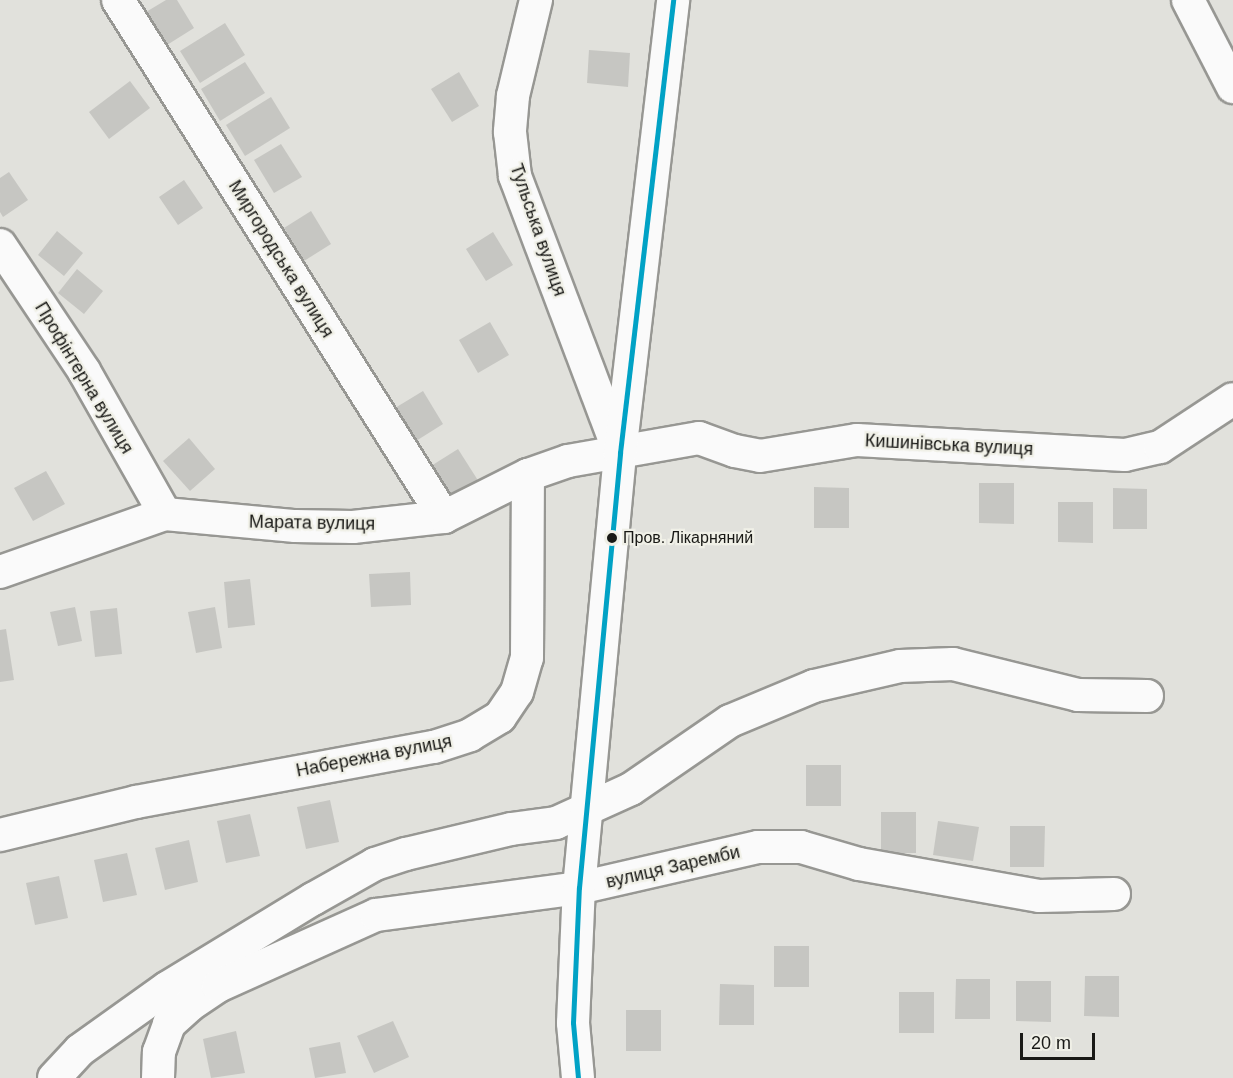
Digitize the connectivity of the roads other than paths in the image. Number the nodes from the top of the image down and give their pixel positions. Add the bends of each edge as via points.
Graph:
1 (118, 0) edge
2 (536, 0) edge
3 (673, 0) edge
4 (1188, 0) edge
5 (1233, 87) edge
6 (0, 245) edge
7 (1233, 399) edge
8 (620, 453) junction
9 (528, 475) junction
10 (165, 514) junction
11 (444, 517) junction
12 (0, 572) edge
13 (1147, 696) dead end
14 (587, 809) junction
15 (0, 835) edge
16 (579, 888) junction
17 (1114, 894) dead end
18 (54, 1078) edge
19 (158, 1078) edge
20 (578, 1078) edge

1 - 11 street, Миргородська вулиця
2 - 8 street, Тульська вулиця via 513,96 510,132 515,176
3 - 8 street
4 - 5 street
6 - 10 street, Профінтерна вулиця via 84,371
7 - 8 street, Кишинівська вулиця via 1161,447 1125,455 857,440 760,456 735,452 699,438
8 - 9 street, Марата вулиця via 568,461
8 - 14 street
9 - 11 street, Марата вулиця
9 - 15 street, Набережна вулиця via 527,658 517,692 500,717 470,735 434,747 136,802
10 - 11 street, Марата вулиця via 295,526 353,527
10 - 12 street, Марата вулиця
13 - 14 street via 1078,695 952,663 900,666 814,686 730,721 661,771
14 - 16 street
14 - 18 street via 556,823 511,829 375,864 167,988 80,1050
16 - 17 street, вулиця Заремби via 758,847 801,846 858,864 1039,896
16 - 19 street, вулиця Заремби via 376,915 218,986 169,1024 159,1052
16 - 20 street via 573,1023

